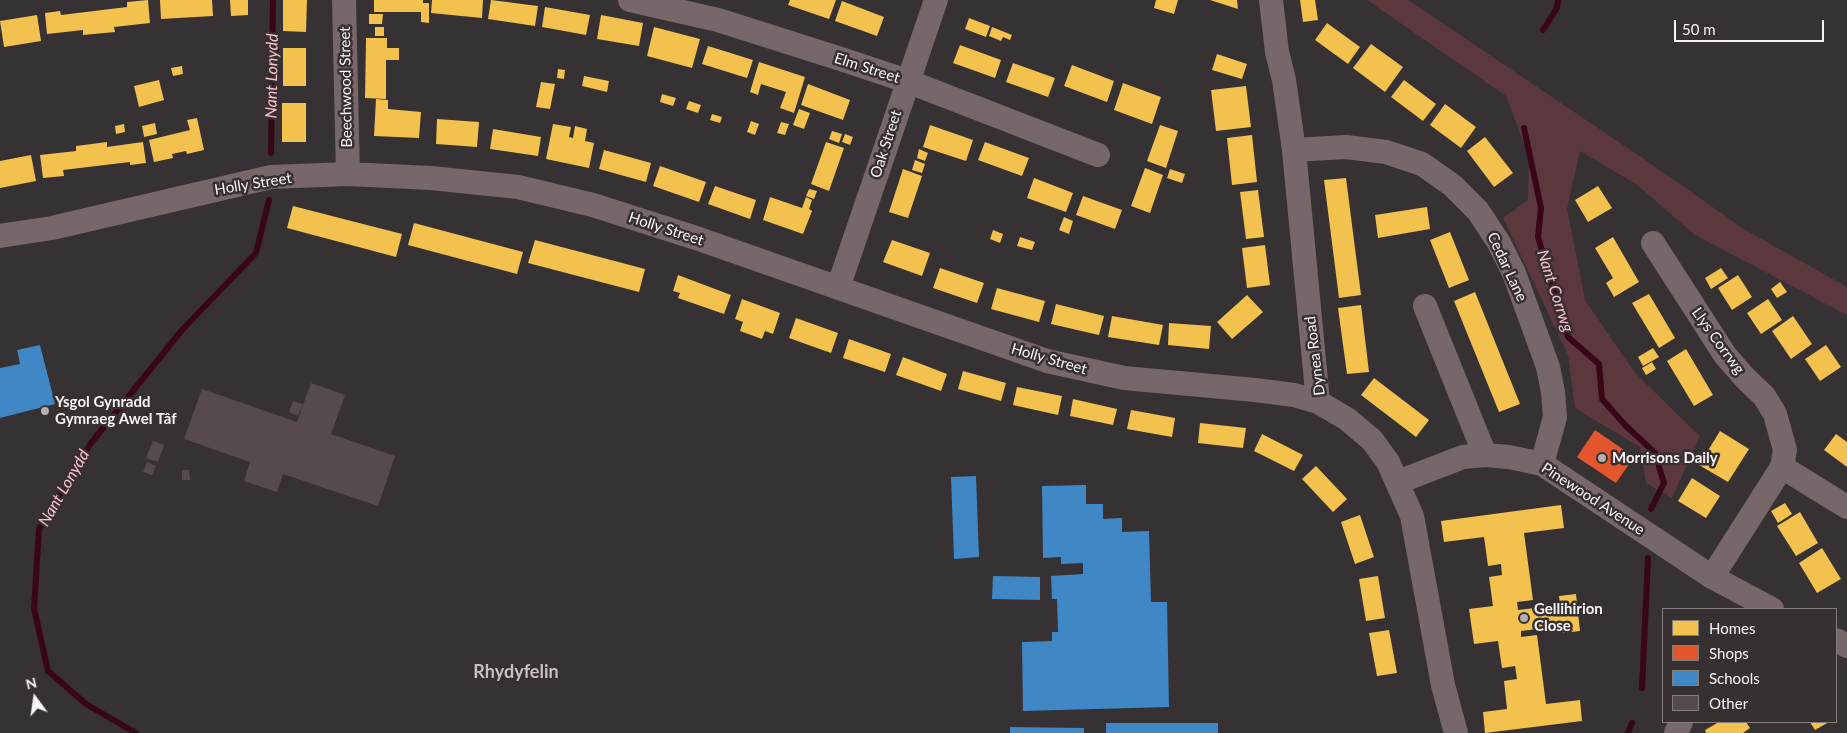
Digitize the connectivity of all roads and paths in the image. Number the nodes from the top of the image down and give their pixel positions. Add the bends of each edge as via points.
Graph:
1 (344, 0) edge
2 (630, 0) edge
3 (936, 0) edge
4 (1272, 0) edge
5 (907, 82) junction
6 (1294, 150) junction
7 (1098, 155) dead end
8 (348, 174) junction
9 (0, 236) edge
10 (1653, 243) dead end
11 (838, 288) junction
12 (1425, 306) dead end
13 (1318, 402) junction
14 (1485, 455) junction
15 (1542, 464) junction
16 (1782, 467) junction
17 (1398, 482) junction
18 (1847, 507) edge
19 (1712, 577) junction
20 (1758, 606) edge
21 (1456, 733) edge

1 - 8 street, Beechwood Street
2 - 5 street, Elm Street via 718,20
3 - 5 street, Oak Street
4 - 6 street, Dynea Road
5 - 7 street, Elm Street
5 - 11 street, Oak Street
6 - 13 street, Dynea Road
6 - 15 street, Cedar Lane via 1346,147 1386,152 1422,164 1452,185 1478,211 1514,274 1548,367 1555,417
8 - 9 street, Holly Street via 271,177 52,228
8 - 11 street, Holly Street via 431,178 528,190 593,205
10 - 16 street, Llys Corrwg via 1725,354 1764,396 1775,414 1784,450
11 - 13 street, Holly Street via 1047,361 1124,378 1256,390
12 - 14 street
13 - 17 street, Dynea Road via 1372,440
14 - 15 street, Pinewood Avenue
14 - 17 street, Pinewood Avenue via 1463,458
15 - 19 street, Pinewood Avenue
16 - 18 street
16 - 19 street
17 - 21 street, Dynea Road via 1412,516 1442,685
19 - 20 street, Pinewood Avenue

